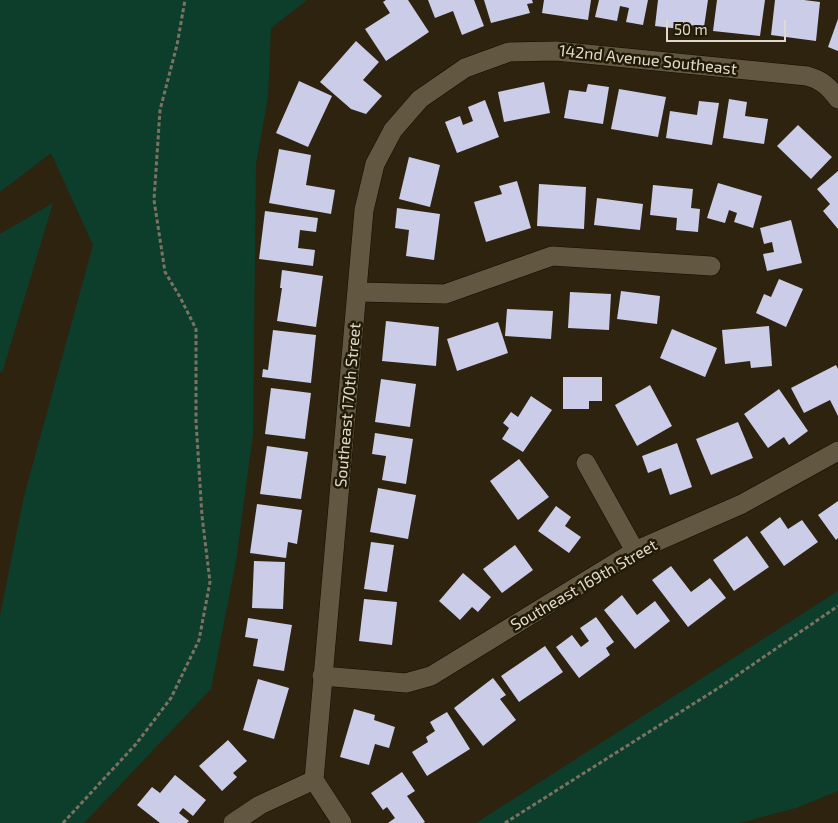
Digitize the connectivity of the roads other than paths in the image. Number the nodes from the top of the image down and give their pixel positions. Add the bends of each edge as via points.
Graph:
1 (465, 68) joint
2 (834, 94) edge
3 (711, 266) dead end
4 (358, 292) junction
5 (838, 451) edge
6 (586, 463) dead end
7 (635, 551) junction
8 (322, 676) junction
9 (314, 780) junction
10 (233, 823) edge
11 (342, 823) edge

1 - 2 street, 142nd Avenue Southeast via 509,52 556,51 808,76 819,79
1 - 4 street, Southeast 170th Street via 420,99 393,130 375,164 364,210
3 - 4 street via 552,256 445,294
4 - 8 street, Southeast 170th Street
5 - 7 street, Southeast 169th Street via 742,504
6 - 7 street
7 - 8 street, Southeast 169th Street via 431,676 406,683
8 - 9 street, Southeast 170th Street
9 - 10 street via 260,805
9 - 11 street

